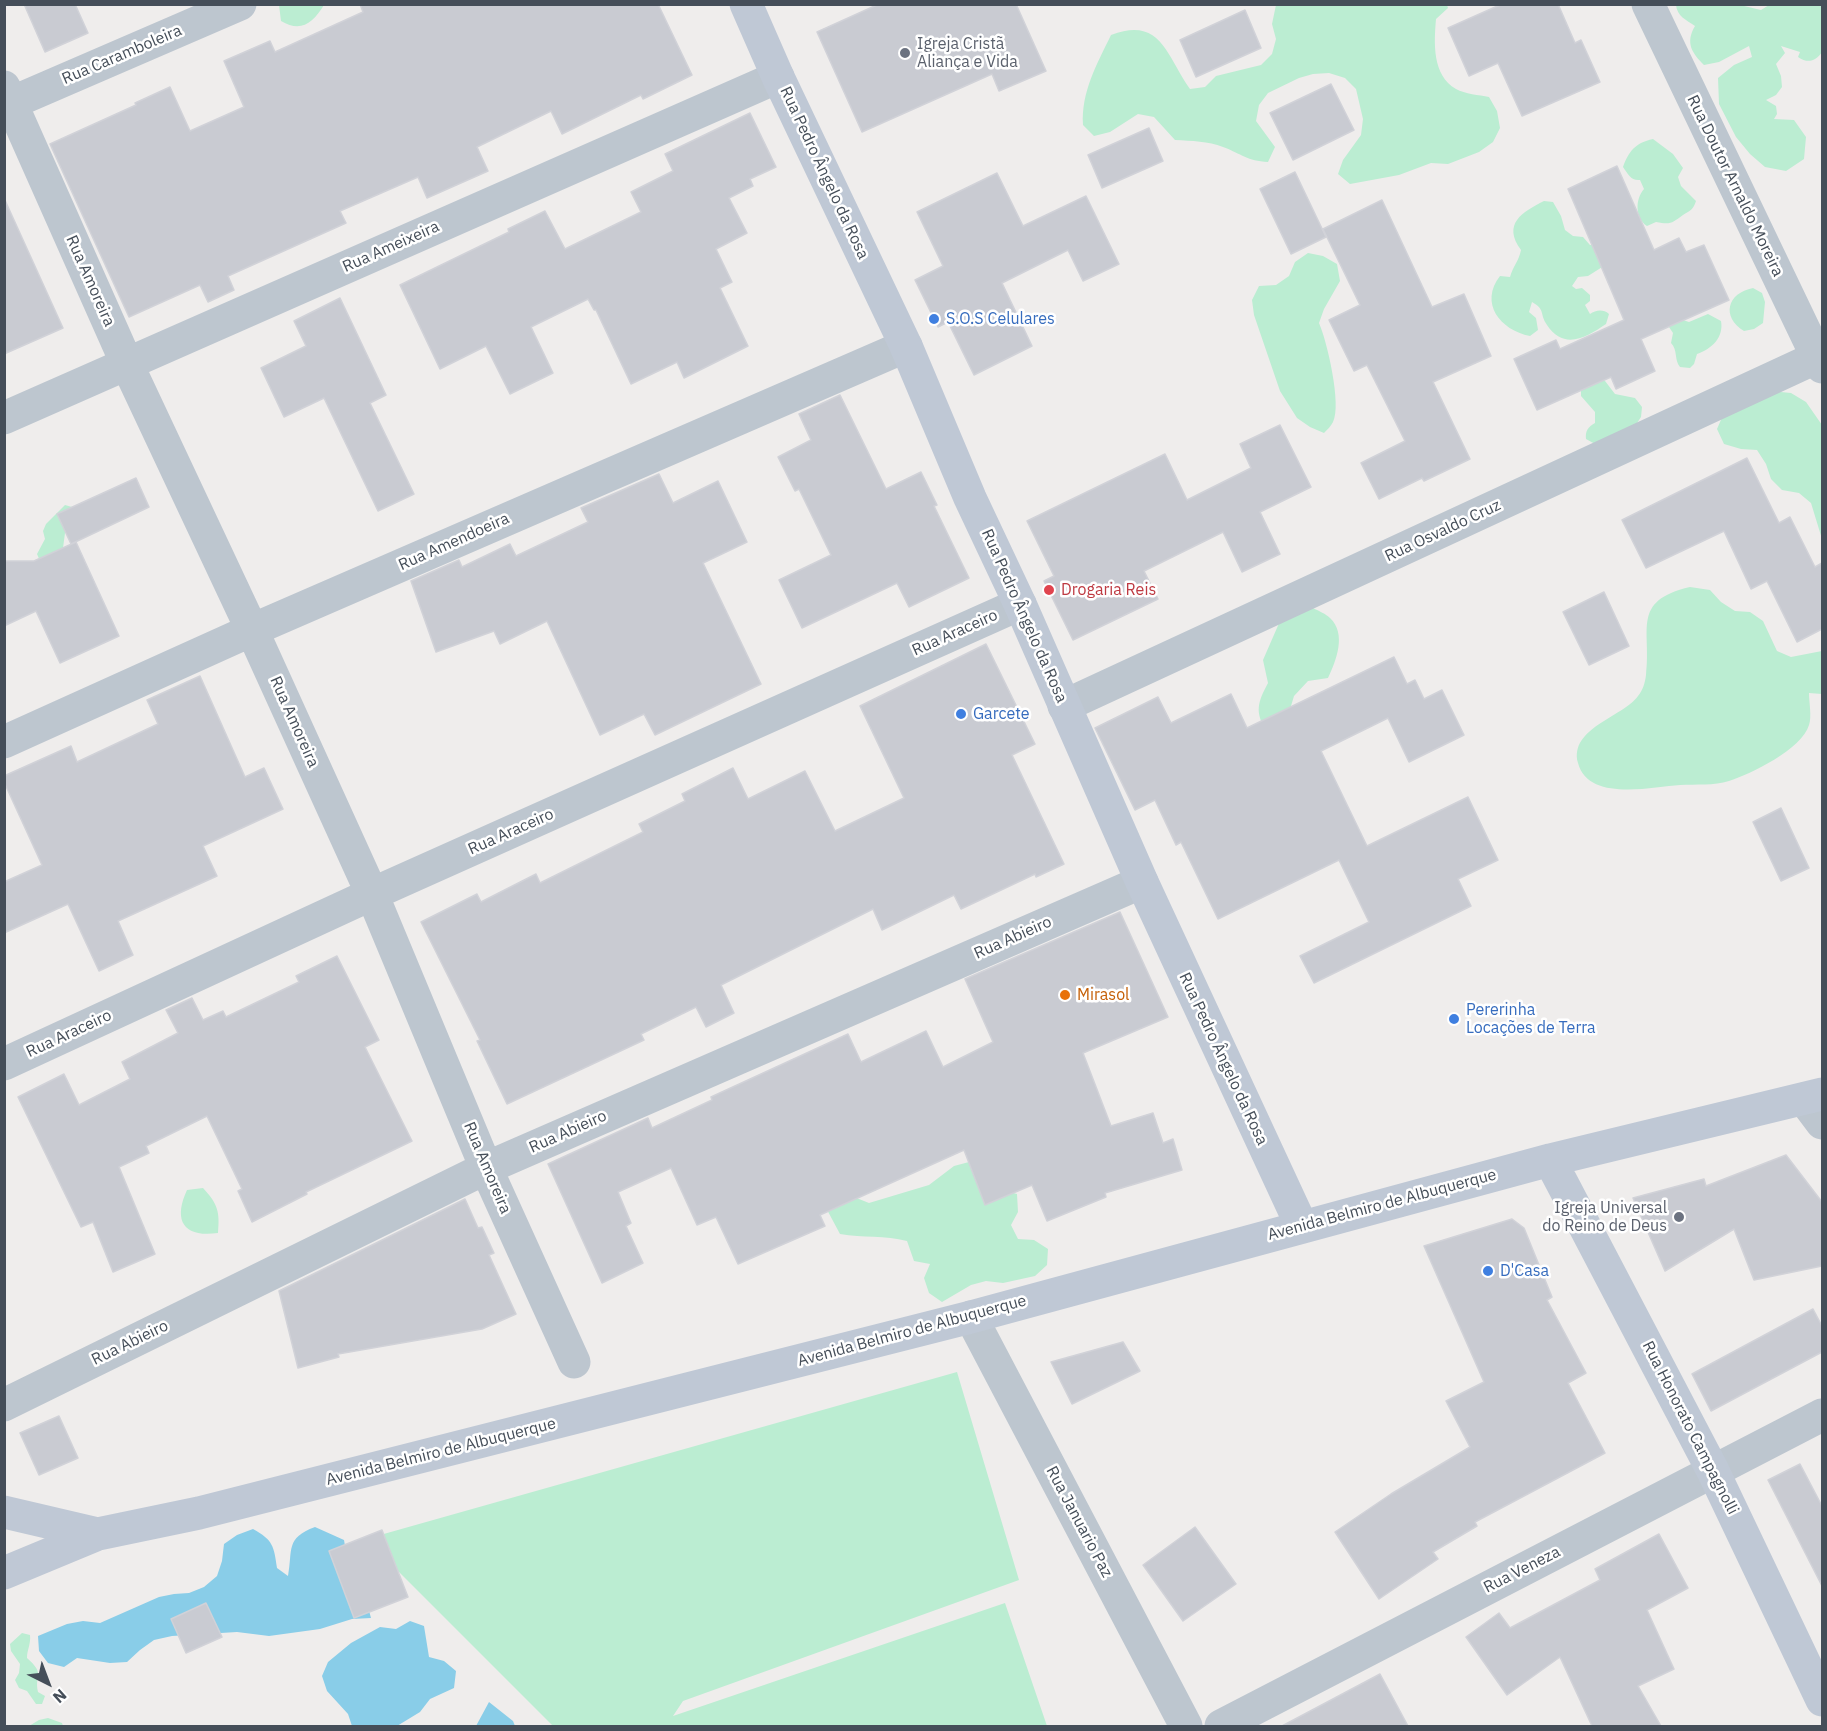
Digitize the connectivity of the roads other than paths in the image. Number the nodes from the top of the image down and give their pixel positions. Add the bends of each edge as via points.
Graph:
1 (240, 4) edge
2 (746, 4) edge
3 (1648, 4) edge
4 (778, 77) junction
5 (7, 98) edge
6 (906, 346) junction
7 (1821, 360) edge
8 (127, 364) junction
9 (4, 418) edge
10 (1020, 604) junction
11 (252, 630) junction
12 (1064, 706) junction
13 (4, 742) edge
14 (1142, 882) junction
15 (372, 894) junction
16 (4, 1064) edge
17 (1816, 1106) edge
18 (1550, 1160) junction
19 (486, 1168) junction
20 (1302, 1227) junction
21 (971, 1317) junction
22 (574, 1362) dead end
23 (4, 1405) edge
24 (1822, 1415) edge
25 (1713, 1471) junction
26 (4, 1512) edge
27 (98, 1534) junction
28 (4, 1573) edge
29 (1822, 1700) edge
30 (1186, 1726) edge
31 (1221, 1726) edge

1 - 5 street, Rua Caramboleira
2 - 4 main road, Rua Pedro Ângelo da Rosa
3 - 7 street, Rua Doutor Arnaldo Moreira
4 - 6 main road, Rua Pedro Ângelo da Rosa
4 - 8 street, Rua Ameixeira
5 - 8 street, Rua Amoreira
6 - 10 main road, Rua Pedro Ângelo da Rosa
6 - 11 street, Rua Amendoeira
7 - 12 street, Rua Osvaldo Cruz
8 - 9 street, Rua Ameixeira
8 - 11 street, Rua Amoreira
10 - 12 main road, Rua Pedro Ângelo da Rosa
10 - 15 street, Rua Araceiro
11 - 13 street, Rua Amendoeira
11 - 15 street, Rua Amoreira
12 - 14 main road, Rua Pedro Ângelo da Rosa
14 - 19 street, Rua Abieiro
14 - 20 main road, Rua Pedro Ângelo da Rosa
15 - 16 street, Rua Araceiro
15 - 19 street, Rua Amoreira
17 - 18 main road, Avenida Belmiro de Albuquerque
18 - 20 main road, Avenida Belmiro de Albuquerque
18 - 25 main road, Rua Honorato Campagnolli
19 - 22 street, Rua Amoreira
19 - 23 street, Rua Abieiro
20 - 21 main road, Avenida Belmiro de Albuquerque
21 - 27 main road, Avenida Belmiro de Albuquerque via 211,1510
21 - 30 street, Rua Januario Paz
24 - 25 street, Rua Veneza
25 - 29 main road, Rua Honorato Campagnolli
25 - 31 street, Rua Veneza
26 - 27 main road
27 - 28 main road, Avenida Belmiro de Albuquerque

